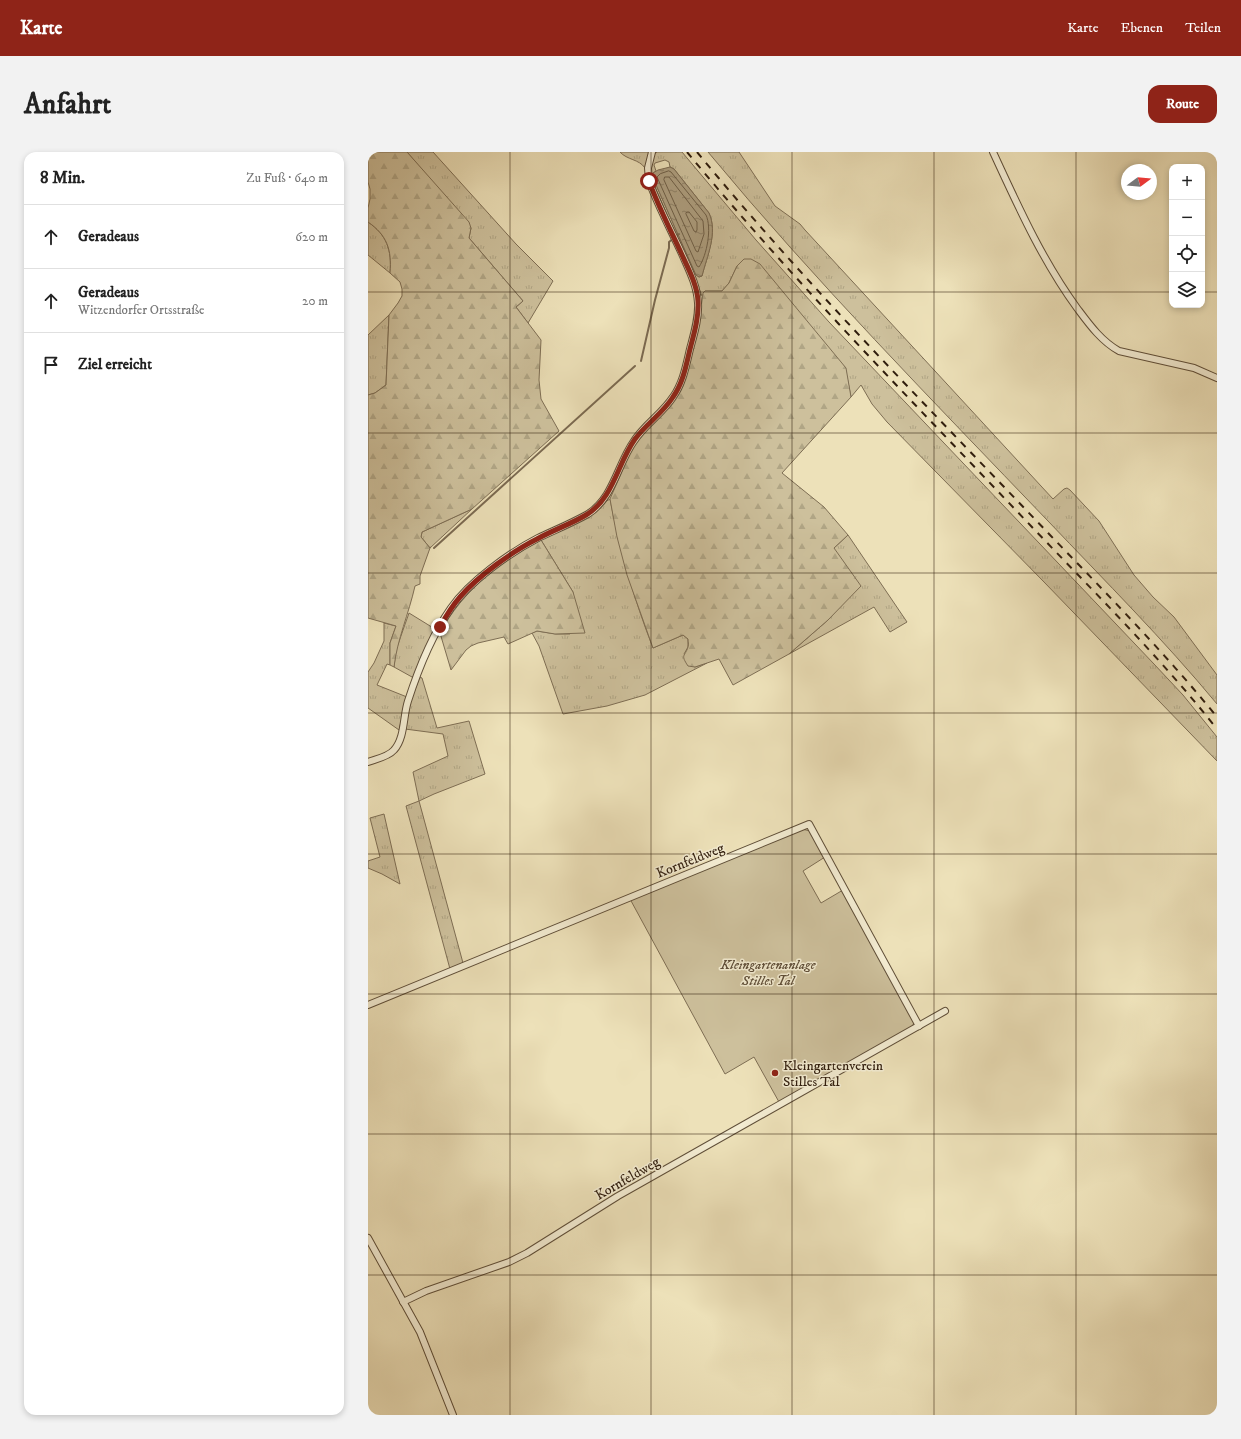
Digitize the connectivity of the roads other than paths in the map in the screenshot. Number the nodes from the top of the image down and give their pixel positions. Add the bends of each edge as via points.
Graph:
1 (652, 152) edge
2 (993, 152) edge
3 (1217, 378) edge
4 (368, 762) edge
5 (368, 1005) edge
6 (945, 1011) dead end
7 (918, 1026) junction
8 (368, 1238) edge
9 (403, 1302) junction
10 (453, 1415) edge

1 - 4 street via 648,168 649,181 696,288 698,306 685,370 677,392 634,440 608,494 599,505 580,518 515,552 461,595 440,627 415,681 396,748 388,755
2 - 3 street via 1046,259 1100,338 1119,351 1194,368
5 - 7 street, Kornfeldweg via 809,824
6 - 7 street, Kornfeldweg
7 - 9 street, Kornfeldweg via 618,1196 527,1253
8 - 9 street
9 - 10 street via 420,1332

